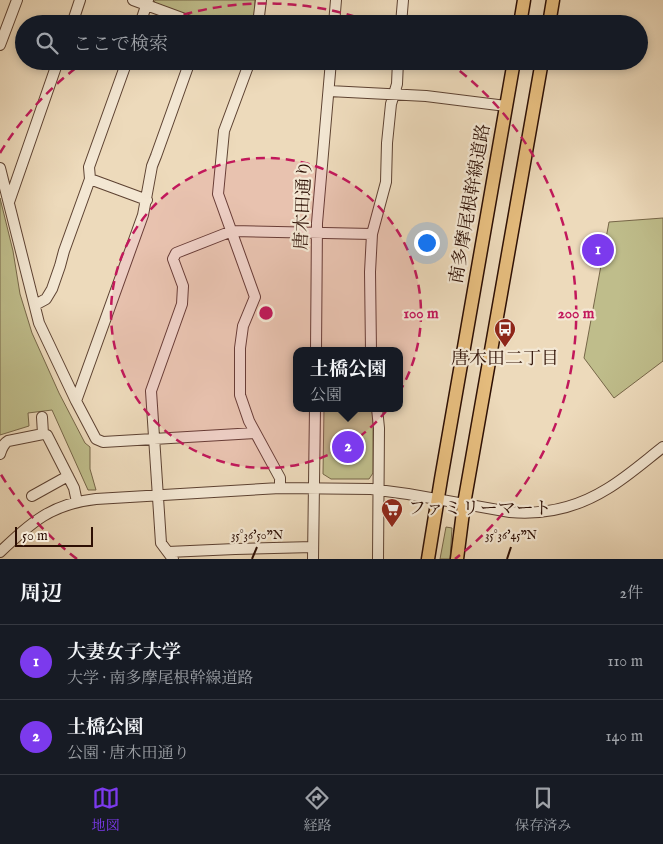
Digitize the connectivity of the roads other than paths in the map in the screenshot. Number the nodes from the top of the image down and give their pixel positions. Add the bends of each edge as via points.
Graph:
1 (17, 0) edge
2 (80, 0) edge
3 (133, 0) edge
4 (261, 0) edge
5 (336, 0) edge
6 (403, 0) edge
7 (524, 0) edge
8 (553, 0) edge
9 (148, 2) edge
10 (75, 15) edge
11 (143, 15) edge
12 (178, 15) edge
13 (259, 15) edge
14 (335, 15) edge
15 (402, 15) edge
16 (522, 15) edge
17 (550, 15) edge
18 (0, 45) edge
19 (55, 70) edge
20 (123, 70) edge
21 (187, 70) edge
22 (247, 70) edge
23 (330, 70) edge
24 (397, 70) edge
25 (512, 70) edge
26 (540, 70) edge
27 (328, 92) junction
28 (394, 95) junction
29 (506, 106) junction
30 (0, 168) edge
31 (90, 179) junction
32 (147, 200) junction
33 (9, 203) junction
34 (232, 231) junction
35 (317, 233) junction
36 (372, 234) junction
37 (35, 305) junction
38 (316, 347) edge
39 (371, 347) edge
40 (76, 401) junction
41 (315, 412) edge
42 (377, 412) edge
43 (42, 417) dead end
44 (255, 433) junction
45 (43, 434) junction
46 (155, 439) junction
47 (663, 447) edge
48 (0, 454) edge
49 (68, 476) junction
50 (280, 488) junction
51 (314, 488) junction
52 (378, 489) junction
53 (158, 495) junction
54 (32, 496) dead end
55 (437, 500) junction
56 (77, 502) junction
57 (464, 504) junction
58 (312, 547) junction
59 (0, 550) edge
60 (170, 556) edge
61 (313, 559) edge
62 (378, 559) edge
63 (428, 559) edge
64 (457, 559) edge

1 - 18 street
2 - 10 street
3 - 9 street
4 - 13 street
5 - 14 street
6 - 15 street
7 - 16 main road
8 - 17 main road
9 - 11 street
9 - 12 street
19 - 33 street
20 - 31 street via 89,166
21 - 32 street via 154,161
22 - 34 street via 224,130 218,194
23 - 27 street, 唐木田通り
24 - 28 street
25 - 29 main road, 南多摩尾根幹線道路
26 - 57 main road
27 - 28 street
27 - 35 street, 唐木田通り
28 - 29 street
28 - 36 street via 387,143 386,182
29 - 55 main road, 南多摩尾根幹線道路
30 - 33 street
31 - 32 street
31 - 37 street via 56,280 46,299
32 - 40 street
33 - 37 street
34 - 35 street
34 - 44 street via 255,297 243,326 240,395
34 - 46 street via 176,253 173,259 183,286 182,304 151,391
35 - 36 street
35 - 38 street, 唐木田通り
36 - 39 street
37 - 40 street via 39,323
40 - 46 street via 98,441
41 - 51 street
42 - 52 street
43 - 45 street
44 - 46 street
44 - 50 street via 280,478
45 - 48 street via 5,443
45 - 49 street via 47,435
46 - 53 street
47 - 57 street via 609,488 574,505 523,514
49 - 54 street
49 - 56 street
50 - 51 street
50 - 53 street
51 - 52 street
51 - 58 street
52 - 55 street
52 - 62 street
53 - 56 street
53 - 60 street via 161,543
55 - 57 street
55 - 63 main road, 南多摩尾根幹線道路
56 - 59 street via 44,514
57 - 64 main road
58 - 60 street via 235,548
58 - 61 street

